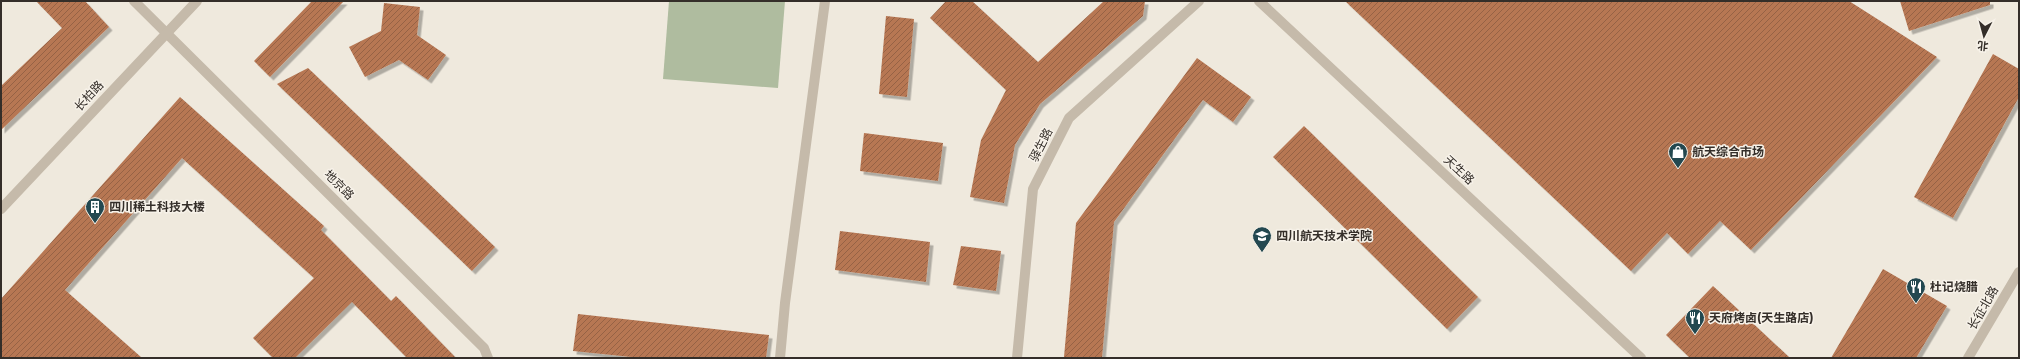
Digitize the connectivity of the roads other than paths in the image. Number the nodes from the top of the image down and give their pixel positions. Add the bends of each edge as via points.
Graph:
1 (134, 1) edge
2 (197, 1) edge
3 (825, 1) edge
4 (1199, 1) edge
5 (1259, 1) edge
6 (167, 33) junction
7 (1, 209) edge
8 (2019, 272) edge
9 (488, 358) edge
10 (780, 358) edge
11 (1017, 358) edge
12 (1641, 358) edge
13 (1968, 358) edge

1 - 6 street, 地京路
2 - 6 street, 长柏路
3 - 10 street
4 - 11 street, 驿生路 via 1069,118 1065,125 1033,189
5 - 12 street, 天生路
6 - 7 street, 长柏路
6 - 9 street, 地京路 via 484,348
8 - 13 street, 长征北路

